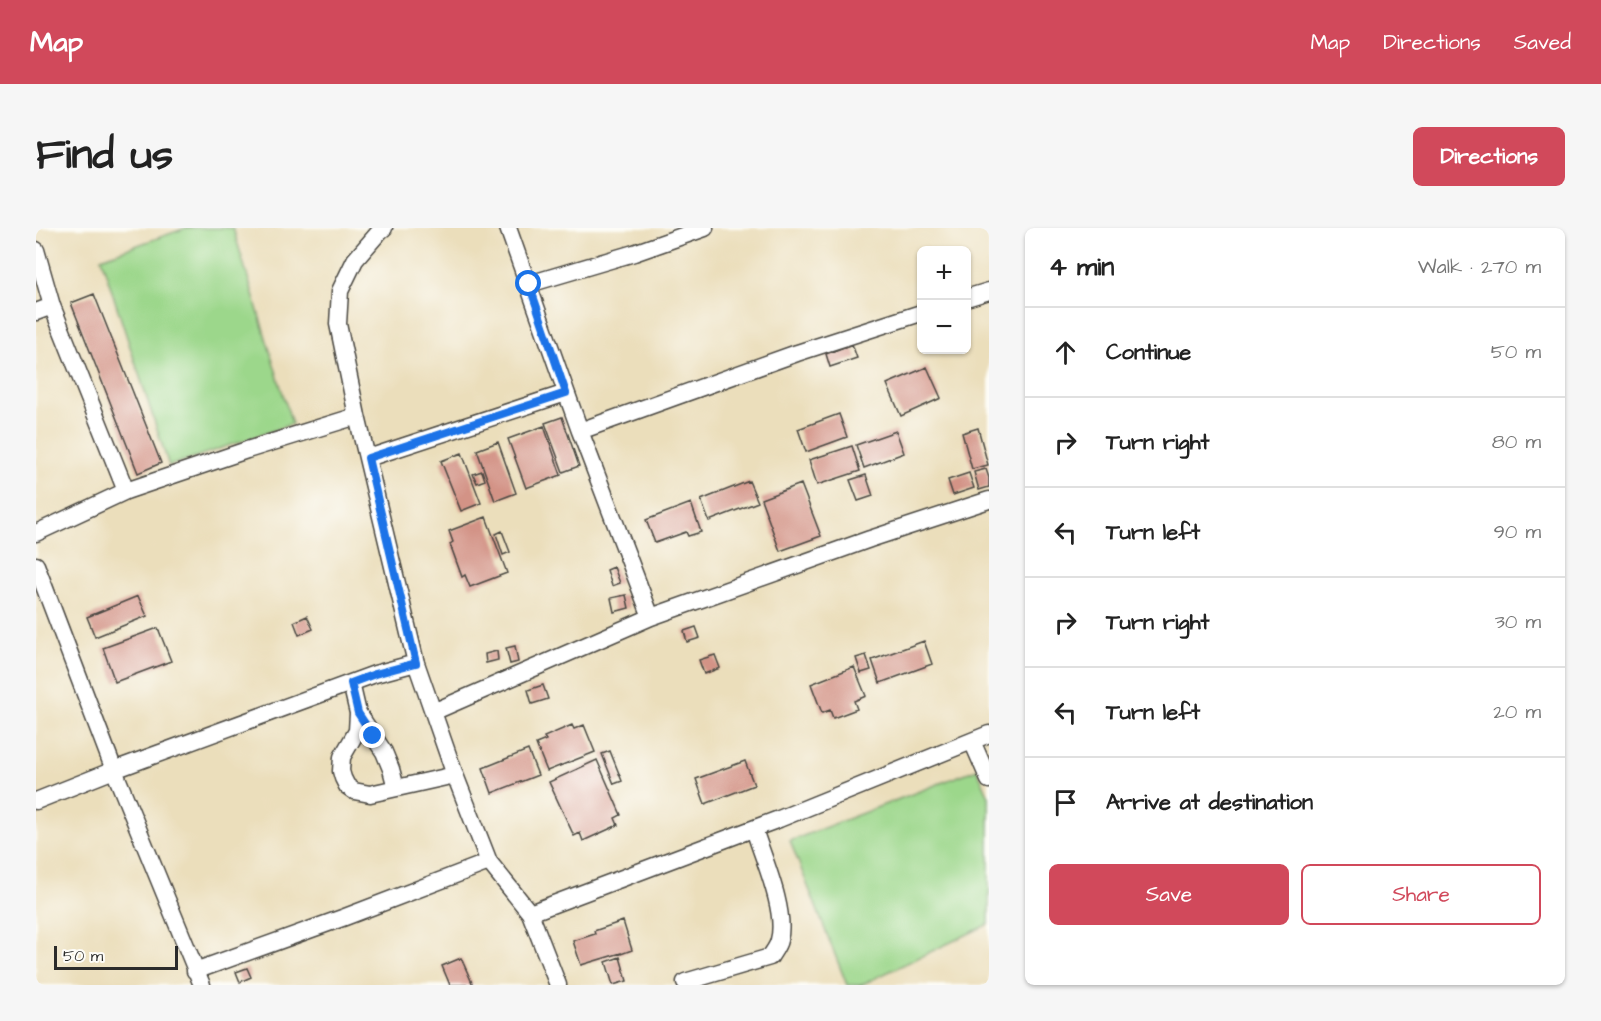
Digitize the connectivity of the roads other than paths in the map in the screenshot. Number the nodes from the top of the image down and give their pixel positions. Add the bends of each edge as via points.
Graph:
1 (384, 228) edge
2 (508, 228) edge
3 (705, 228) edge
4 (36, 250) edge
5 (529, 284) junction
6 (989, 291) edge
7 (971, 296) edge
8 (44, 309) edge
9 (917, 314) edge
10 (566, 393) junction
11 (357, 416) junction
12 (580, 431) junction
13 (368, 458) junction
14 (126, 491) junction
15 (989, 500) edge
16 (36, 534) edge
17 (36, 566) edge
18 (651, 616) junction
19 (416, 663) junction
20 (351, 683) junction
21 (433, 712) junction
22 (358, 713) junction
23 (989, 734) edge
24 (972, 741) junction
25 (114, 770) junction
26 (455, 775) junction
27 (989, 780) edge
28 (396, 788) junction
29 (36, 801) edge
30 (754, 829) junction
31 (489, 862) junction
32 (530, 913) junction
33 (199, 978) edge
34 (685, 982) dead end
35 (558, 985) edge

1 - 11 street via 356,260 340,291 338,324
2 - 5 street
3 - 5 street
4 - 8 street
5 - 10 street
6 - 7 street
8 - 14 street
9 - 12 street
10 - 12 street
10 - 13 street
11 - 13 street
11 - 14 street
12 - 18 street
13 - 19 street
14 - 16 street
15 - 18 street
17 - 25 street
18 - 21 street
19 - 20 street
19 - 21 street
20 - 22 street
20 - 25 street
21 - 26 street
22 - 28 street via 384,752
22 - 28 street via 357,731 342,757 341,771 347,786 370,794
23 - 24 street
24 - 27 street
24 - 30 street
25 - 29 street
25 - 33 street
26 - 28 street
26 - 31 street
30 - 32 street
30 - 34 street via 777,899 779,941 770,957
31 - 32 street
31 - 33 street
32 - 35 street

